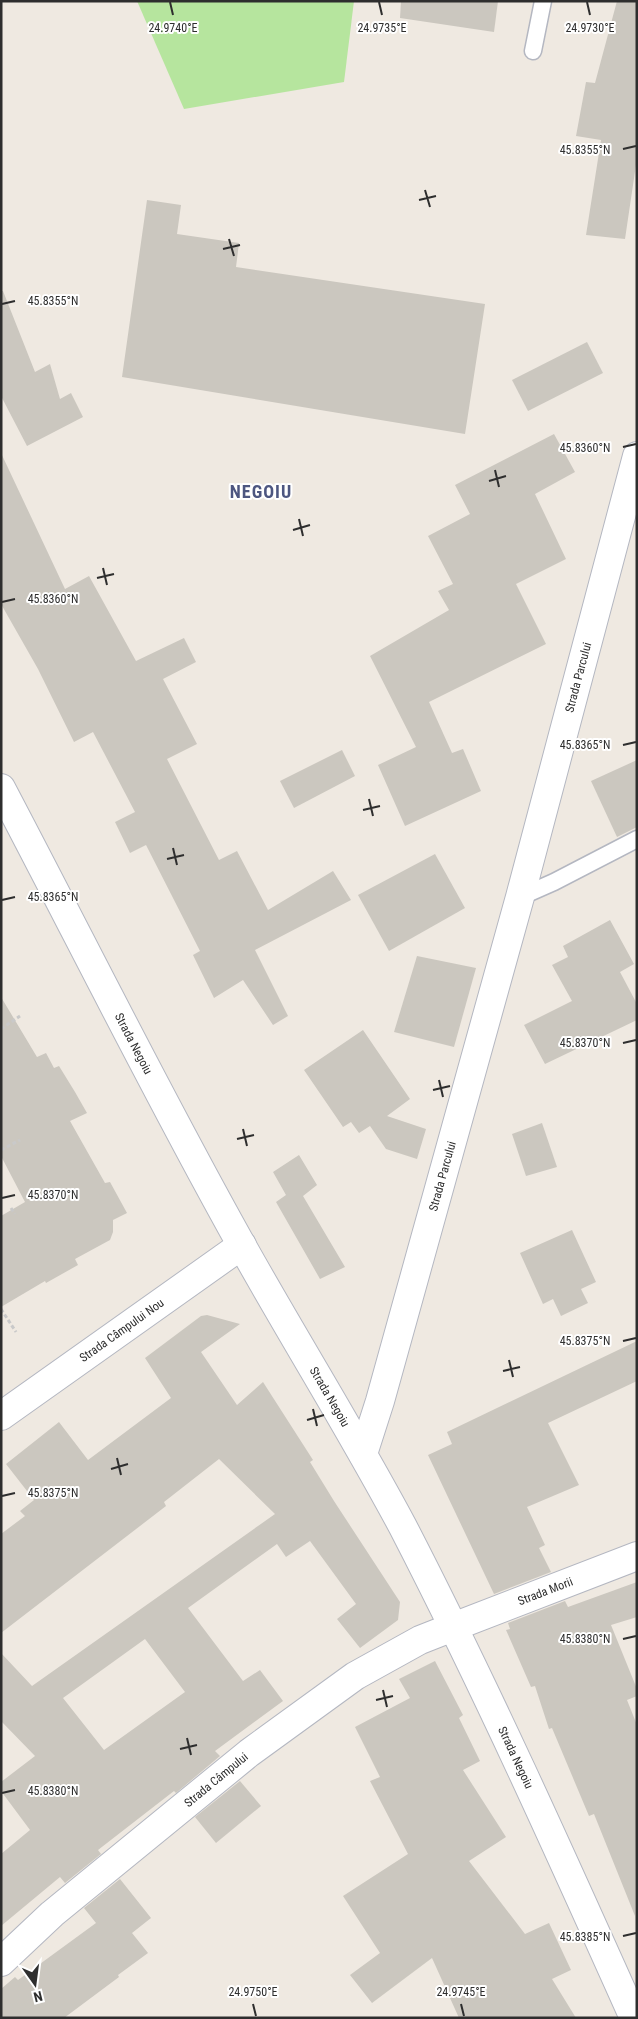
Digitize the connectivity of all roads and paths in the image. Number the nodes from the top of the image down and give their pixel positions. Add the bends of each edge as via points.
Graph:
1 (543, 1) edge
2 (533, 52) dead end
3 (637, 456) edge
4 (1, 788) edge
5 (637, 839) edge
6 (520, 897) junction
7 (20, 1016) dead end
8 (1, 1029) edge
9 (20, 1140) dead end
10 (1, 1150) edge
11 (11, 1208) dead end
12 (14, 1214) dead end
13 (242, 1245) junction
14 (1, 1309) edge
15 (16, 1332) dead end
16 (1, 1416) edge
17 (363, 1454) junction
18 (637, 1556) edge
19 (453, 1627) junction
20 (1, 1962) edge
21 (634, 2018) edge

1 - 2 lane
3 - 6 street, Strada Parcului
4 - 13 street, Strada Negoiu via 122,1024
5 - 6 lane
6 - 17 street, Strada Parcului
7 - 8 path
9 - 10 path
11 - 12 path
13 - 16 street, Strada Câmpului Nou
13 - 17 street, Strada Negoiu
14 - 15 path
17 - 19 street, Strada Negoiu
18 - 19 street, Strada Morii
19 - 20 street, Strada Câmpului via 413,1644 355,1676 249,1753 52,1914
19 - 21 street, Strada Negoiu via 504,1729

